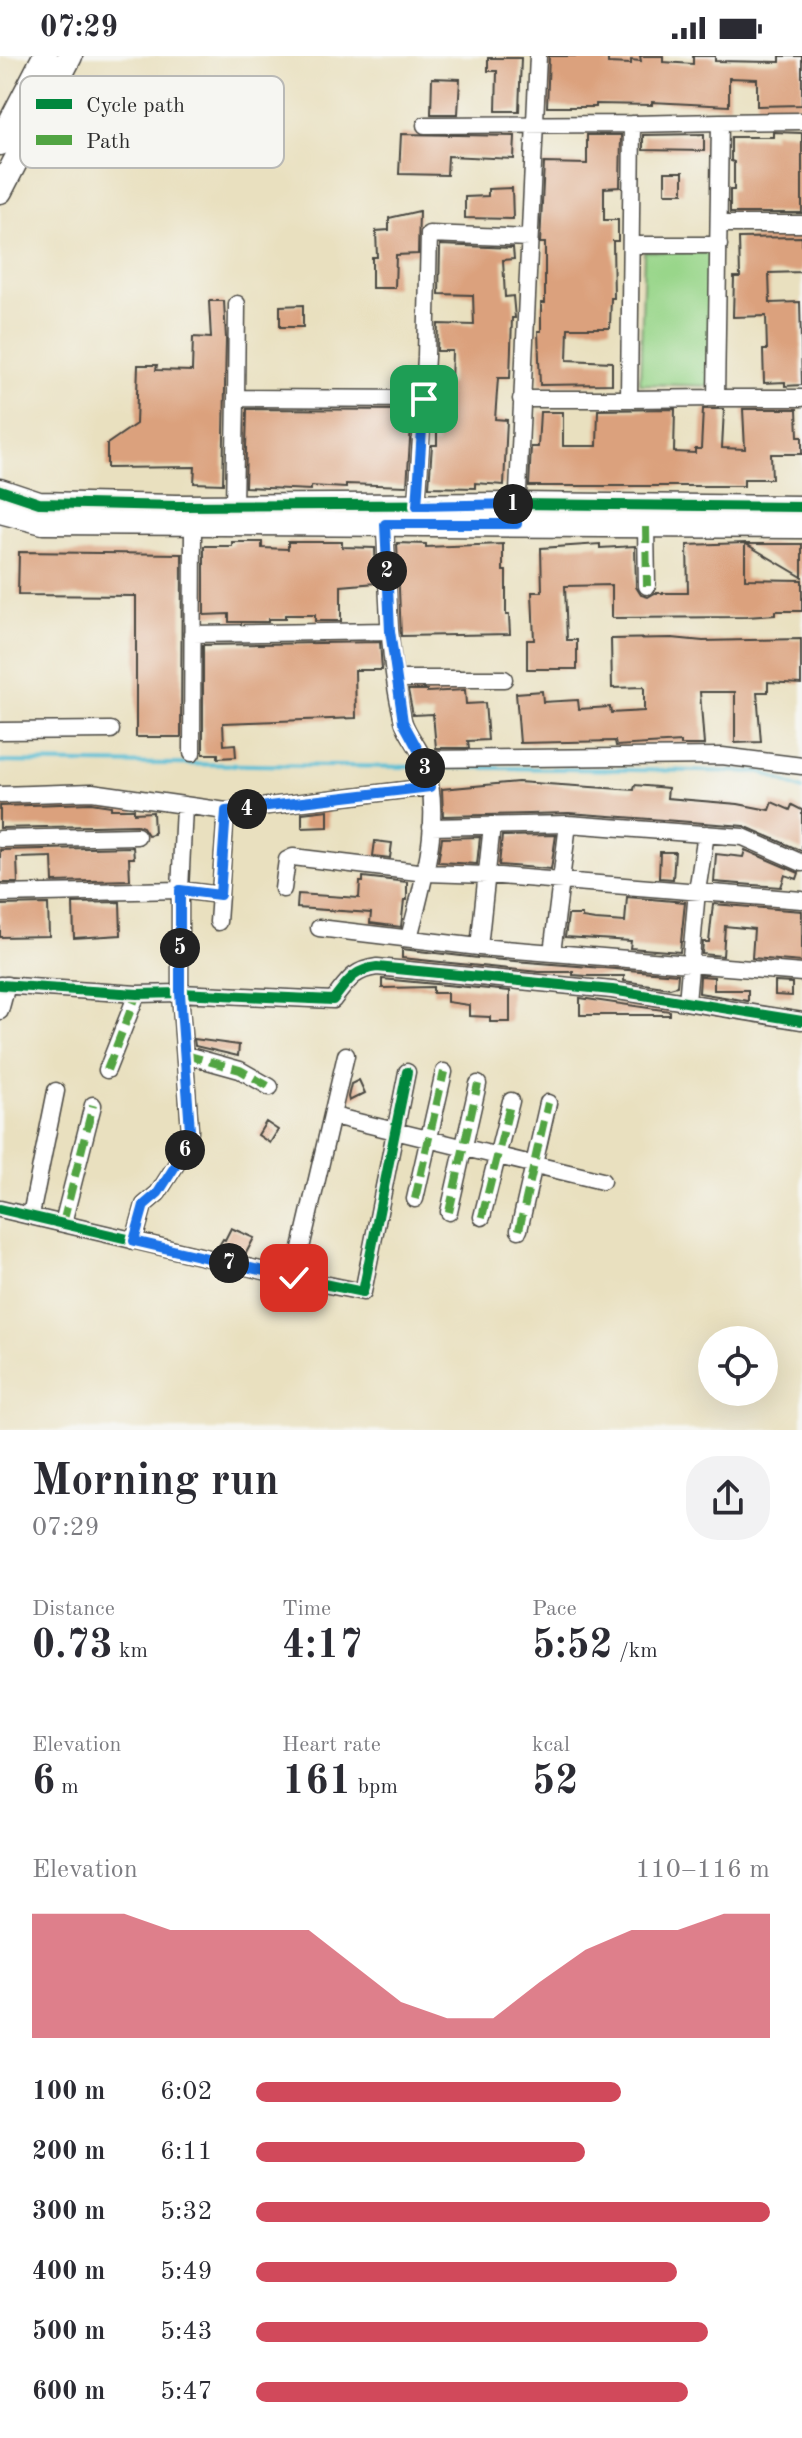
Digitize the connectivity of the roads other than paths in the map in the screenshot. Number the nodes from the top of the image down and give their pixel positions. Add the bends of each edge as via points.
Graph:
1 (45, 56) edge
2 (70, 56) edge
3 (538, 56) edge
4 (35, 76) edge
5 (60, 76) edge
6 (20, 104) edge
7 (802, 121) edge
8 (720, 122) junction
9 (632, 124) junction
10 (425, 125) dead end
11 (533, 125) junction
12 (0, 143) edge
13 (20, 152) edge
14 (0, 191) edge
15 (720, 224) junction
16 (802, 224) edge
17 (529, 238) junction
18 (631, 245) junction
19 (719, 245) junction
20 (237, 304) dead end
21 (236, 398) junction
22 (716, 398) junction
23 (802, 398) edge
24 (424, 399) junction
25 (521, 399) junction
26 (629, 399) junction
27 (0, 490) edge
28 (234, 505) junction
29 (417, 506) junction
30 (802, 507) edge
31 (0, 512) edge
32 (517, 514) junction
33 (385, 524) junction
34 (193, 525) junction
35 (646, 527) junction
36 (802, 527) edge
37 (647, 586) dead end
38 (390, 631) junction
39 (192, 634) junction
40 (397, 679) junction
41 (504, 679) dead end
42 (111, 730) dead end
43 (0, 731) edge
44 (192, 753) dead end
45 (424, 761) junction
46 (802, 766) edge
47 (430, 787) junction
48 (0, 795) edge
49 (184, 807) junction
50 (226, 811) junction
51 (568, 824) junction
52 (492, 825) junction
53 (431, 827) junction
54 (706, 834) junction
55 (137, 836) dead end
56 (0, 839) edge
57 (802, 863) edge
58 (426, 873) junction
59 (487, 875) junction
60 (561, 881) junction
61 (283, 889) dead end
62 (180, 890) junction
63 (697, 891) junction
64 (0, 894) edge
65 (220, 895) junction
66 (802, 900) edge
67 (218, 922) dead end
68 (319, 928) dead end
69 (409, 938) junction
70 (479, 947) junction
71 (552, 953) junction
72 (690, 964) junction
73 (802, 973) edge
74 (4, 985) edge
75 (180, 993) junction
76 (137, 994) junction
77 (687, 1002) junction
78 (0, 1011) edge
79 (802, 1021) edge
80 (186, 1055) junction
81 (346, 1055) dead end
82 (107, 1070) dead end
83 (407, 1072) dead end
84 (444, 1072) dead end
85 (478, 1084) dead end
86 (270, 1087) dead end
87 (56, 1091) dead end
88 (511, 1101) dead end
89 (548, 1103) dead end
90 (93, 1105) dead end
91 (333, 1116) junction
92 (396, 1131) junction
93 (429, 1139) junction
94 (464, 1147) junction
95 (497, 1155) junction
96 (534, 1165) junction
97 (602, 1181) dead end
98 (415, 1199) dead end
99 (0, 1209) edge
100 (449, 1212) dead end
101 (31, 1215) junction
102 (482, 1217) dead end
103 (63, 1223) junction
104 (519, 1230) dead end
105 (134, 1241) junction
106 (294, 1278) junction

1 - 4 main road
2 - 5 main road
3 - 11 street
6 - 12 main road
7 - 8 street
8 - 9 street
8 - 15 street
9 - 11 street
9 - 18 street
10 - 11 street
11 - 17 street
13 - 14 main road
15 - 16 street
15 - 19 street
17 - 24 street via 429,234
17 - 25 street
18 - 19 street
18 - 26 street
19 - 22 street
20 - 21 street
21 - 24 street
21 - 28 street
22 - 23 street
22 - 26 street
24 - 29 street
25 - 26 street
25 - 32 street
27 - 28 street via 39,503
28 - 29 street
29 - 32 street
30 - 32 street
31 - 34 street via 43,523
32 - 33 street
32 - 35 street
33 - 34 street
33 - 38 street
34 - 39 street
35 - 36 street
35 - 37 street
38 - 39 street
38 - 40 street
39 - 44 street
40 - 41 street
40 - 45 street via 403,722
42 - 43 street
45 - 46 street via 722,756
45 - 47 street
47 - 50 street
47 - 53 street
48 - 49 street via 92,792
49 - 50 street
49 - 62 street
50 - 65 street
51 - 52 street
51 - 54 street
51 - 60 street
52 - 53 street
52 - 59 street
53 - 58 street
54 - 57 street via 743,837
54 - 63 street
55 - 56 street
58 - 59 street
58 - 61 street via 289,858
58 - 69 street
59 - 60 street
59 - 70 street
60 - 63 street
60 - 71 street
62 - 64 street
62 - 65 street
62 - 75 street
63 - 66 street
63 - 72 street
65 - 67 street
68 - 69 street
69 - 70 street
70 - 71 street
71 - 72 street
72 - 73 street
72 - 77 street
74 - 76 street
74 - 78 street
75 - 76 street
75 - 77 street via 333,1000 353,975 377,967
75 - 80 street
76 - 82 street
77 - 79 street
80 - 86 street via 240,1070
80 - 105 street via 188,1146 158,1193 144,1205
81 - 91 street
83 - 92 street
84 - 93 street
85 - 94 street
87 - 101 street
88 - 95 street
89 - 96 street
90 - 103 street
91 - 92 street
91 - 106 street
92 - 93 street
92 - 106 street via 363,1292
93 - 94 street
93 - 98 street
94 - 95 street
94 - 100 street
95 - 96 street
95 - 102 street
96 - 97 street
96 - 104 street
99 - 101 street
101 - 103 street
103 - 105 street
105 - 106 street

